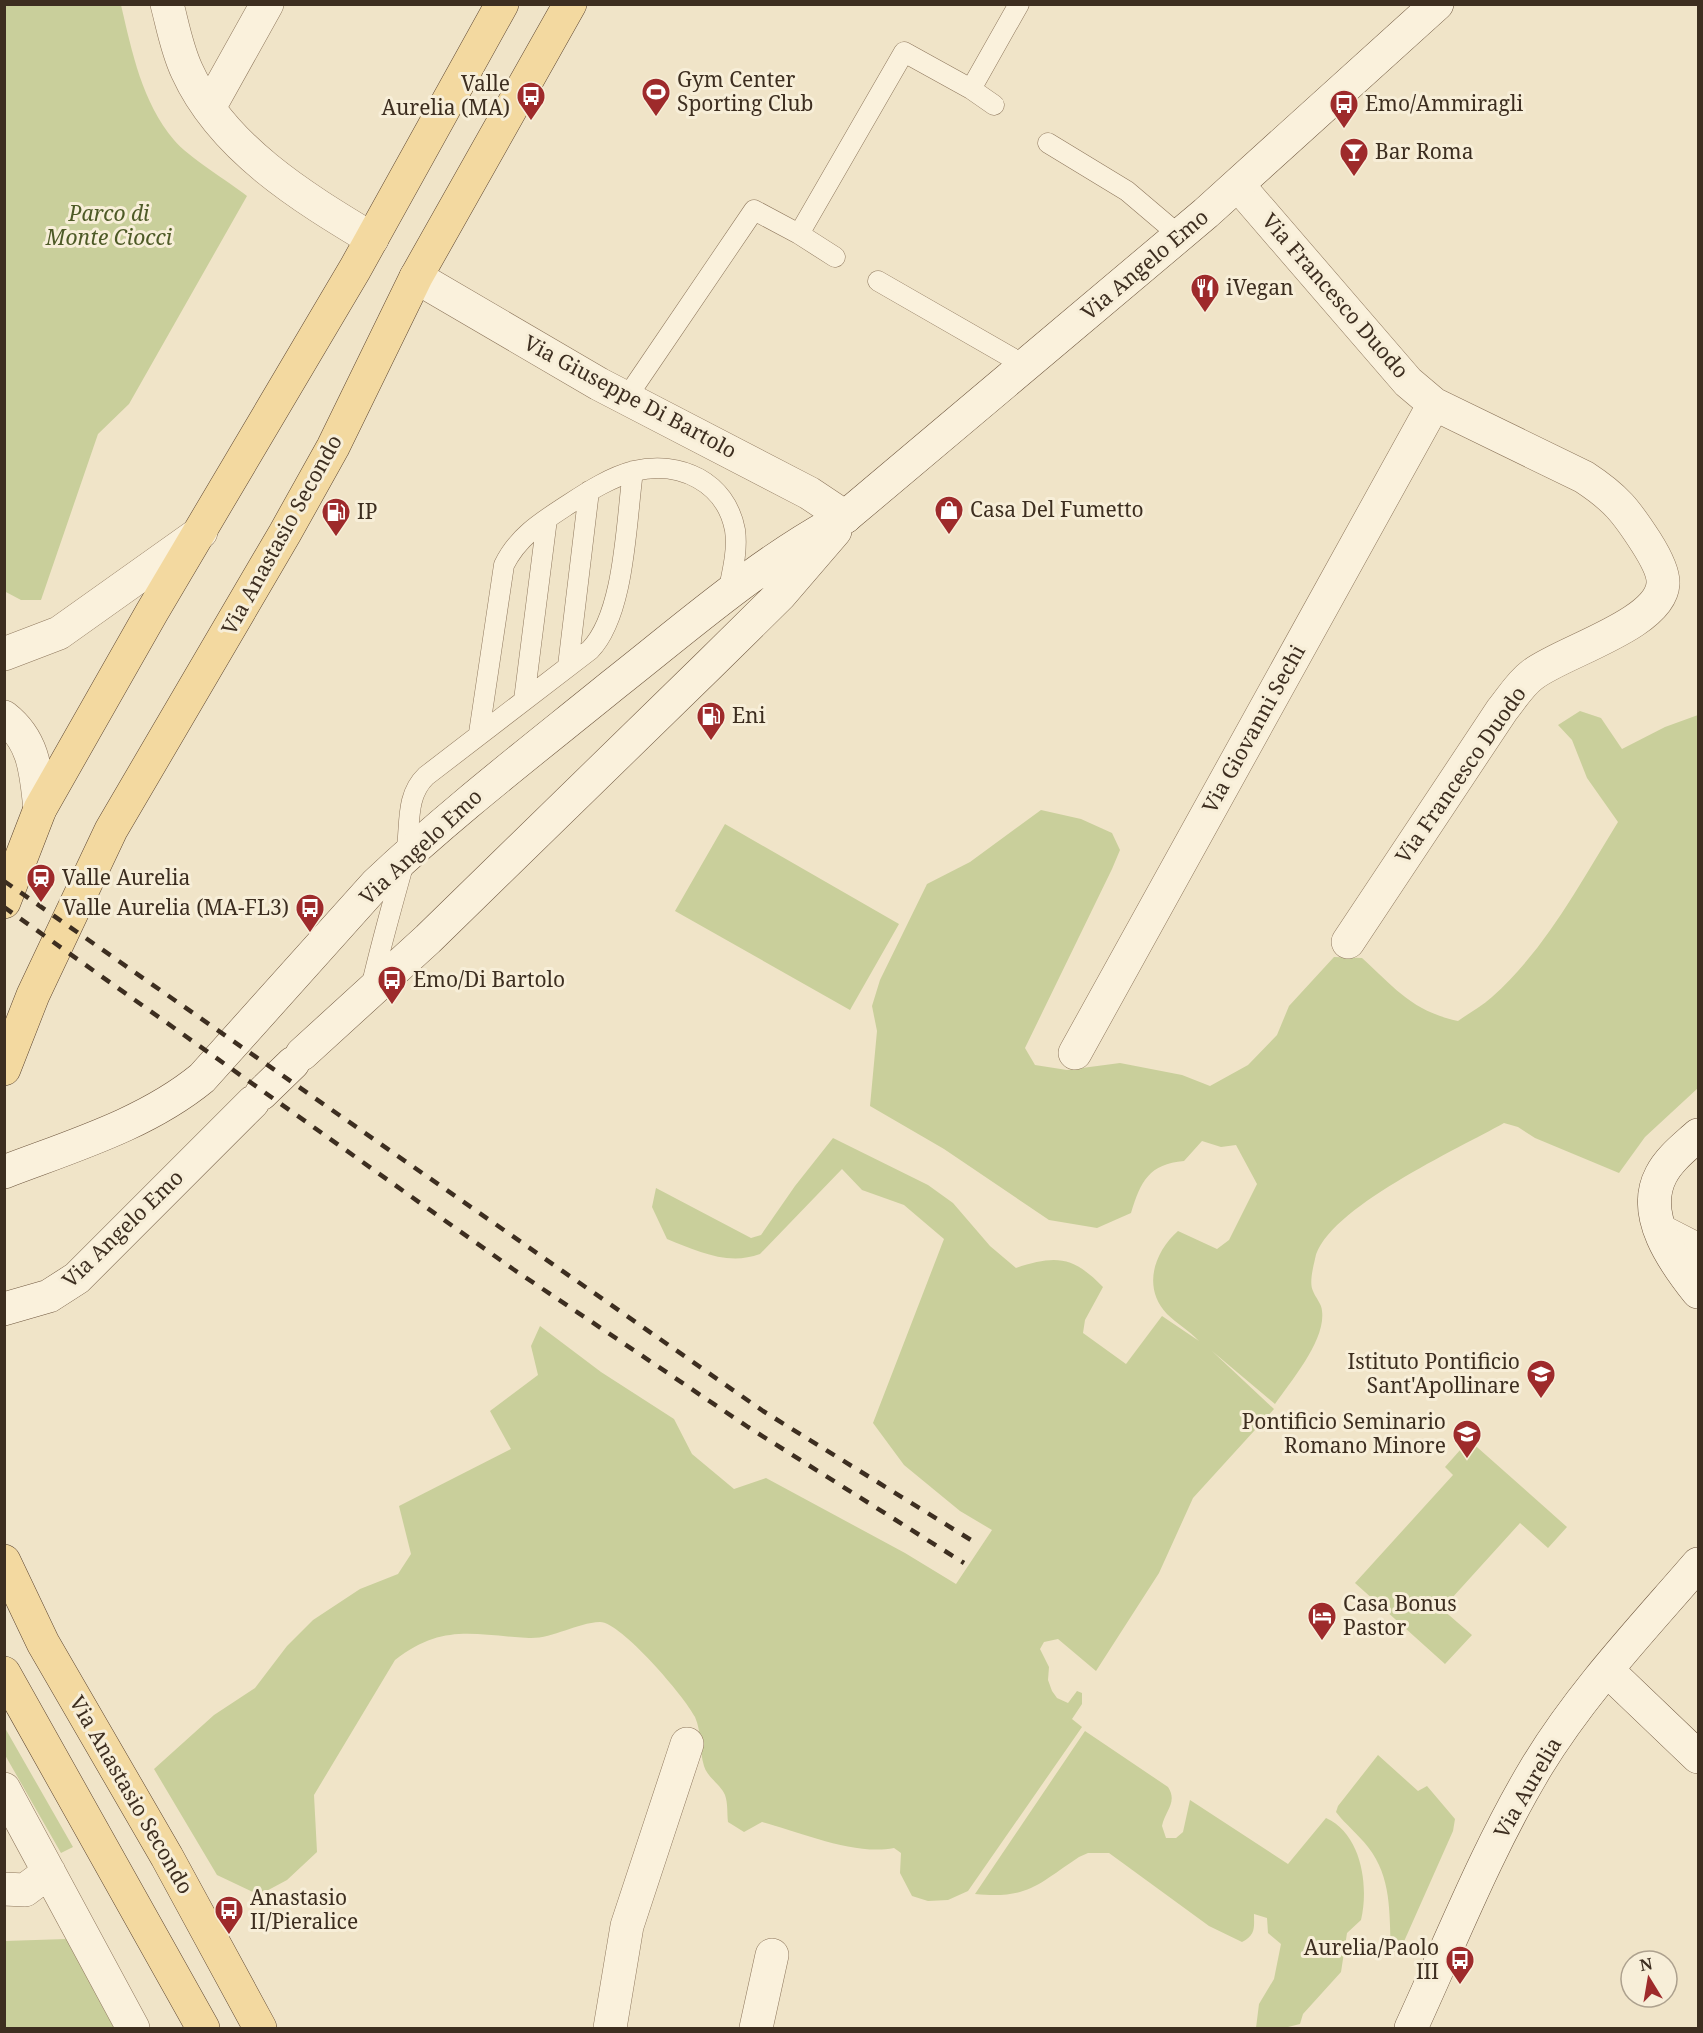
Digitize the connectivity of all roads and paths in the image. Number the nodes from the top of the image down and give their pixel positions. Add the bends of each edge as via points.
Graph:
1 (167, 4) edge
2 (267, 4) edge
3 (502, 4) edge
4 (570, 4) edge
5 (1019, 4) edge
6 (1437, 4) edge
7 (971, 89) junction
8 (994, 105) dead end
9 (208, 108) junction
10 (1048, 143) dead end
11 (1238, 185) junction
12 (799, 234) junction
13 (1180, 236) junction
14 (372, 239) junction
15 (835, 257) dead end
16 (416, 277) junction
17 (878, 281) dead end
18 (1026, 366) junction
19 (627, 397) junction
20 (1434, 404) junction
21 (633, 471) junction
22 (590, 491) junction
23 (845, 517) junction
24 (547, 519) junction
25 (201, 532) junction
26 (728, 593) junction
27 (4, 654) edge
28 (568, 666) junction
29 (524, 700) junction
30 (4, 717) edge
31 (479, 734) junction
32 (40, 809) junction
33 (406, 856) junction
34 (4, 902) edge
35 (1348, 942) dead end
36 (371, 990) junction
37 (1075, 1053) dead end
38 (4, 1069) edge
39 (1698, 1135) edge
40 (4, 1172) edge
41 (1661, 1231) junction
42 (1698, 1250) edge
43 (1698, 1292) edge
44 (4, 1309) edge
45 (4, 1561) edge
46 (1698, 1564) edge
47 (1607, 1670) junction
48 (4, 1673) edge
49 (687, 1744) dead end
50 (1698, 1757) edge
51 (4, 1789) edge
52 (49, 1872) junction
53 (4, 1889) edge
54 (772, 1955) dead end
55 (133, 2028) edge
56 (203, 2028) edge
57 (260, 2028) edge
58 (610, 2028) edge
59 (756, 2028) edge
60 (1412, 2028) edge

1 - 9 street via 181,57
2 - 9 street
3 - 14 main road
4 - 16 main road, Via Anastasio Secondo
5 - 7 lane
6 - 11 street, Via Angelo Emo
7 - 8 lane
7 - 12 lane via 904,52
9 - 14 street via 275,174
10 - 13 lane via 1127,191
11 - 13 street, Via Angelo Emo
11 - 20 street, Via Francesco Duodo via 1408,382
12 - 15 lane
12 - 19 lane via 754,210
13 - 18 street, Via Angelo Emo
14 - 25 main road
16 - 19 street, Via Giuseppe Di Bartolo
16 - 38 main road, Via Anastasio Secondo via 333,447 93,865 26,1011
17 - 18 lane
18 - 23 street, Via Angelo Emo
19 - 23 street, Via Giuseppe Di Bartolo via 809,493
20 - 35 street, Via Francesco Duodo via 1584,477 1623,505 1650,548 1663,586 1644,615 1531,675 1502,710
20 - 37 street, Via Giovanni Sechi
21 - 22 lane
21 - 26 lane via 688,473 707,482 719,494 735,530
21 - 28 lane via 613,611 602,637
22 - 24 lane
22 - 28 lane
23 - 26 street, Via Angelo Emo via 808,537
23 - 36 street, Via Angelo Emo via 780,595
24 - 29 lane
24 - 31 lane via 520,538 504,565
25 - 27 street via 59,633
25 - 32 main road
26 - 33 street, Via Angelo Emo
28 - 29 lane
29 - 31 lane
30 - 32 street via 25,739 33,756
31 - 33 lane via 421,781 410,807
32 - 34 main road
33 - 36 lane via 387,916
33 - 40 street, Via Angelo Emo via 188,1089 153,1112
36 - 44 street, Via Angelo Emo via 76,1278 41,1299
39 - 41 street via 1674,1157 1658,1182 1655,1197
41 - 42 street
41 - 43 street via 1675,1262
45 - 57 main road, Via Anastasio Secondo via 43,1642
46 - 47 street, Via Aurelia
47 - 50 street
47 - 60 street, Via Aurelia via 1562,1729 1526,1786
48 - 56 main road
49 - 58 street via 627,1926
51 - 52 street
52 - 53 street via 25,1890
52 - 55 street
54 - 59 street

